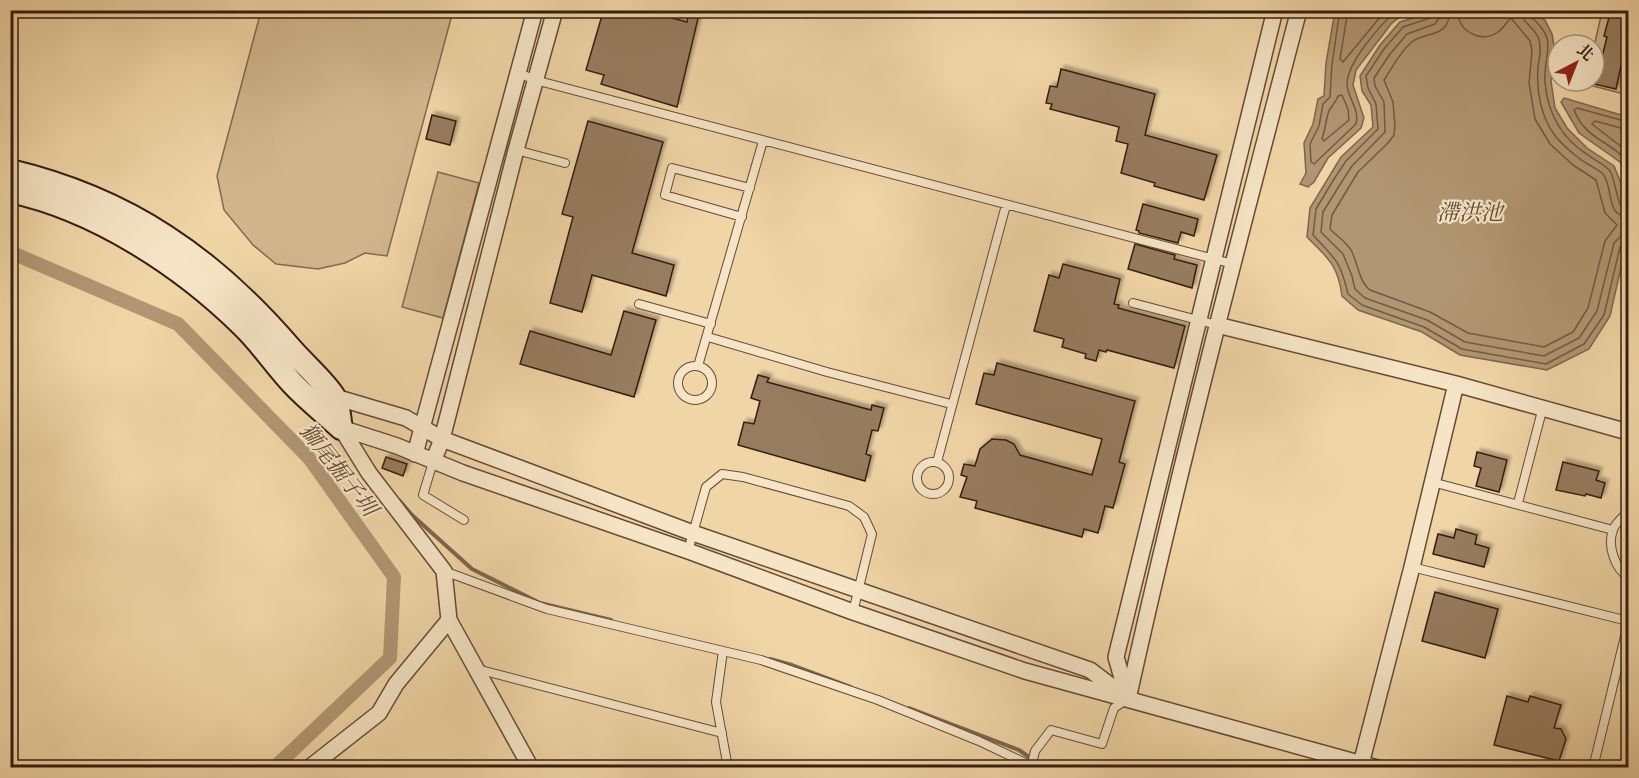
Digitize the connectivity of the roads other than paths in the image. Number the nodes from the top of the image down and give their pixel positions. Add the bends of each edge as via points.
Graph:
1 (536, 10) edge
2 (555, 10) edge
3 (1275, 10) edge
4 (1299, 10) edge
5 (519, 73) junction
6 (535, 80) junction
7 (763, 141) junction
8 (516, 150) junction
9 (565, 163) dead end
10 (10, 171) edge
11 (750, 188) junction
12 (10, 191) edge
13 (1006, 205) junction
14 (742, 217) junction
15 (1214, 259) junction
16 (1233, 264) junction
17 (1133, 303) dead end
18 (639, 304) dead end
19 (1198, 320) junction
20 (711, 324) junction
21 (1217, 325) junction
22 (708, 337) junction
23 (698, 366) junction
24 (1456, 384) junction
25 (335, 397) junction
26 (951, 404) junction
27 (1543, 407) junction
28 (340, 428) junction
29 (422, 429) junction
30 (1629, 432) edge
31 (442, 439) junction
32 (415, 454) junction
33 (433, 462) junction
34 (937, 462) junction
35 (1432, 482) junction
36 (1518, 503) junction
37 (1629, 512) edge
38 (464, 520) dead end
39 (1613, 530) junction
40 (693, 533) junction
41 (688, 551) junction
42 (1412, 567) junction
43 (444, 571) junction
44 (1629, 577) edge
45 (859, 591) junction
46 (853, 612) junction
47 (449, 620) junction
48 (1629, 623) edge
49 (1627, 638) edge
50 (723, 651) junction
51 (476, 669) junction
52 (1128, 699) junction
53 (722, 733) junction
54 (1361, 764) junction
55 (1033, 767) edge
56 (309, 768) edge
57 (531, 768) edge
58 (728, 768) edge
59 (1377, 768) edge
60 (1593, 768) edge

1 - 5 street
2 - 6 street
3 - 15 street
4 - 16 street
5 - 6 lane
5 - 29 street
6 - 7 lane
6 - 8 street
7 - 11 lane
7 - 13 lane
8 - 9 lane
8 - 31 street
10 - 25 street via 87,195 169,237 213,269 267,320
11 - 14 lane
11 - 14 lane via 672,168 665,195
12 - 28 street via 111,228 182,272 243,326 294,385
13 - 15 lane
13 - 26 lane
14 - 20 lane
15 - 16 lane
15 - 19 street
16 - 21 street
17 - 19 lane
18 - 20 lane
19 - 21 lane
19 - 52 street via 1116,657
20 - 22 lane
21 - 24 street
21 - 52 street
22 - 23 lane
22 - 26 lane
23 - 23 lane via 688,366 679,375 678,387 685,397 697,400 708,395 713,384 710,373
24 - 27 street
24 - 35 street
25 - 28 street
25 - 29 street via 406,418
26 - 34 lane
27 - 30 street
27 - 36 lane
28 - 32 street
28 - 43 street via 369,473
29 - 31 street
29 - 32 street
31 - 33 street
31 - 40 street
32 - 33 street
33 - 38 lane via 423,495
33 - 41 street
34 - 34 lane via 927,463 919,470 917,481 923,491 934,495 944,490 950,480 947,469
35 - 36 lane
35 - 42 street
36 - 39 lane
37 - 39 lane
39 - 44 lane via 1615,561
40 - 41 lane
40 - 45 street
40 - 45 lane via 706,487 722,474 849,506 864,517 872,534
41 - 46 street
42 - 48 lane
42 - 54 street
43 - 47 street
43 - 50 lane via 547,609
45 - 46 lane
45 - 52 street via 1090,670
46 - 52 street via 1025,671
47 - 51 street
47 - 56 street via 396,684 380,712
48 - 49 lane
49 - 60 lane
50 - 53 lane via 716,702
50 - 55 lane via 878,700
51 - 53 lane
51 - 57 street
52 - 54 street
52 - 55 lane via 1114,708 1102,744 1051,730 1035,751
53 - 58 lane
54 - 59 street

